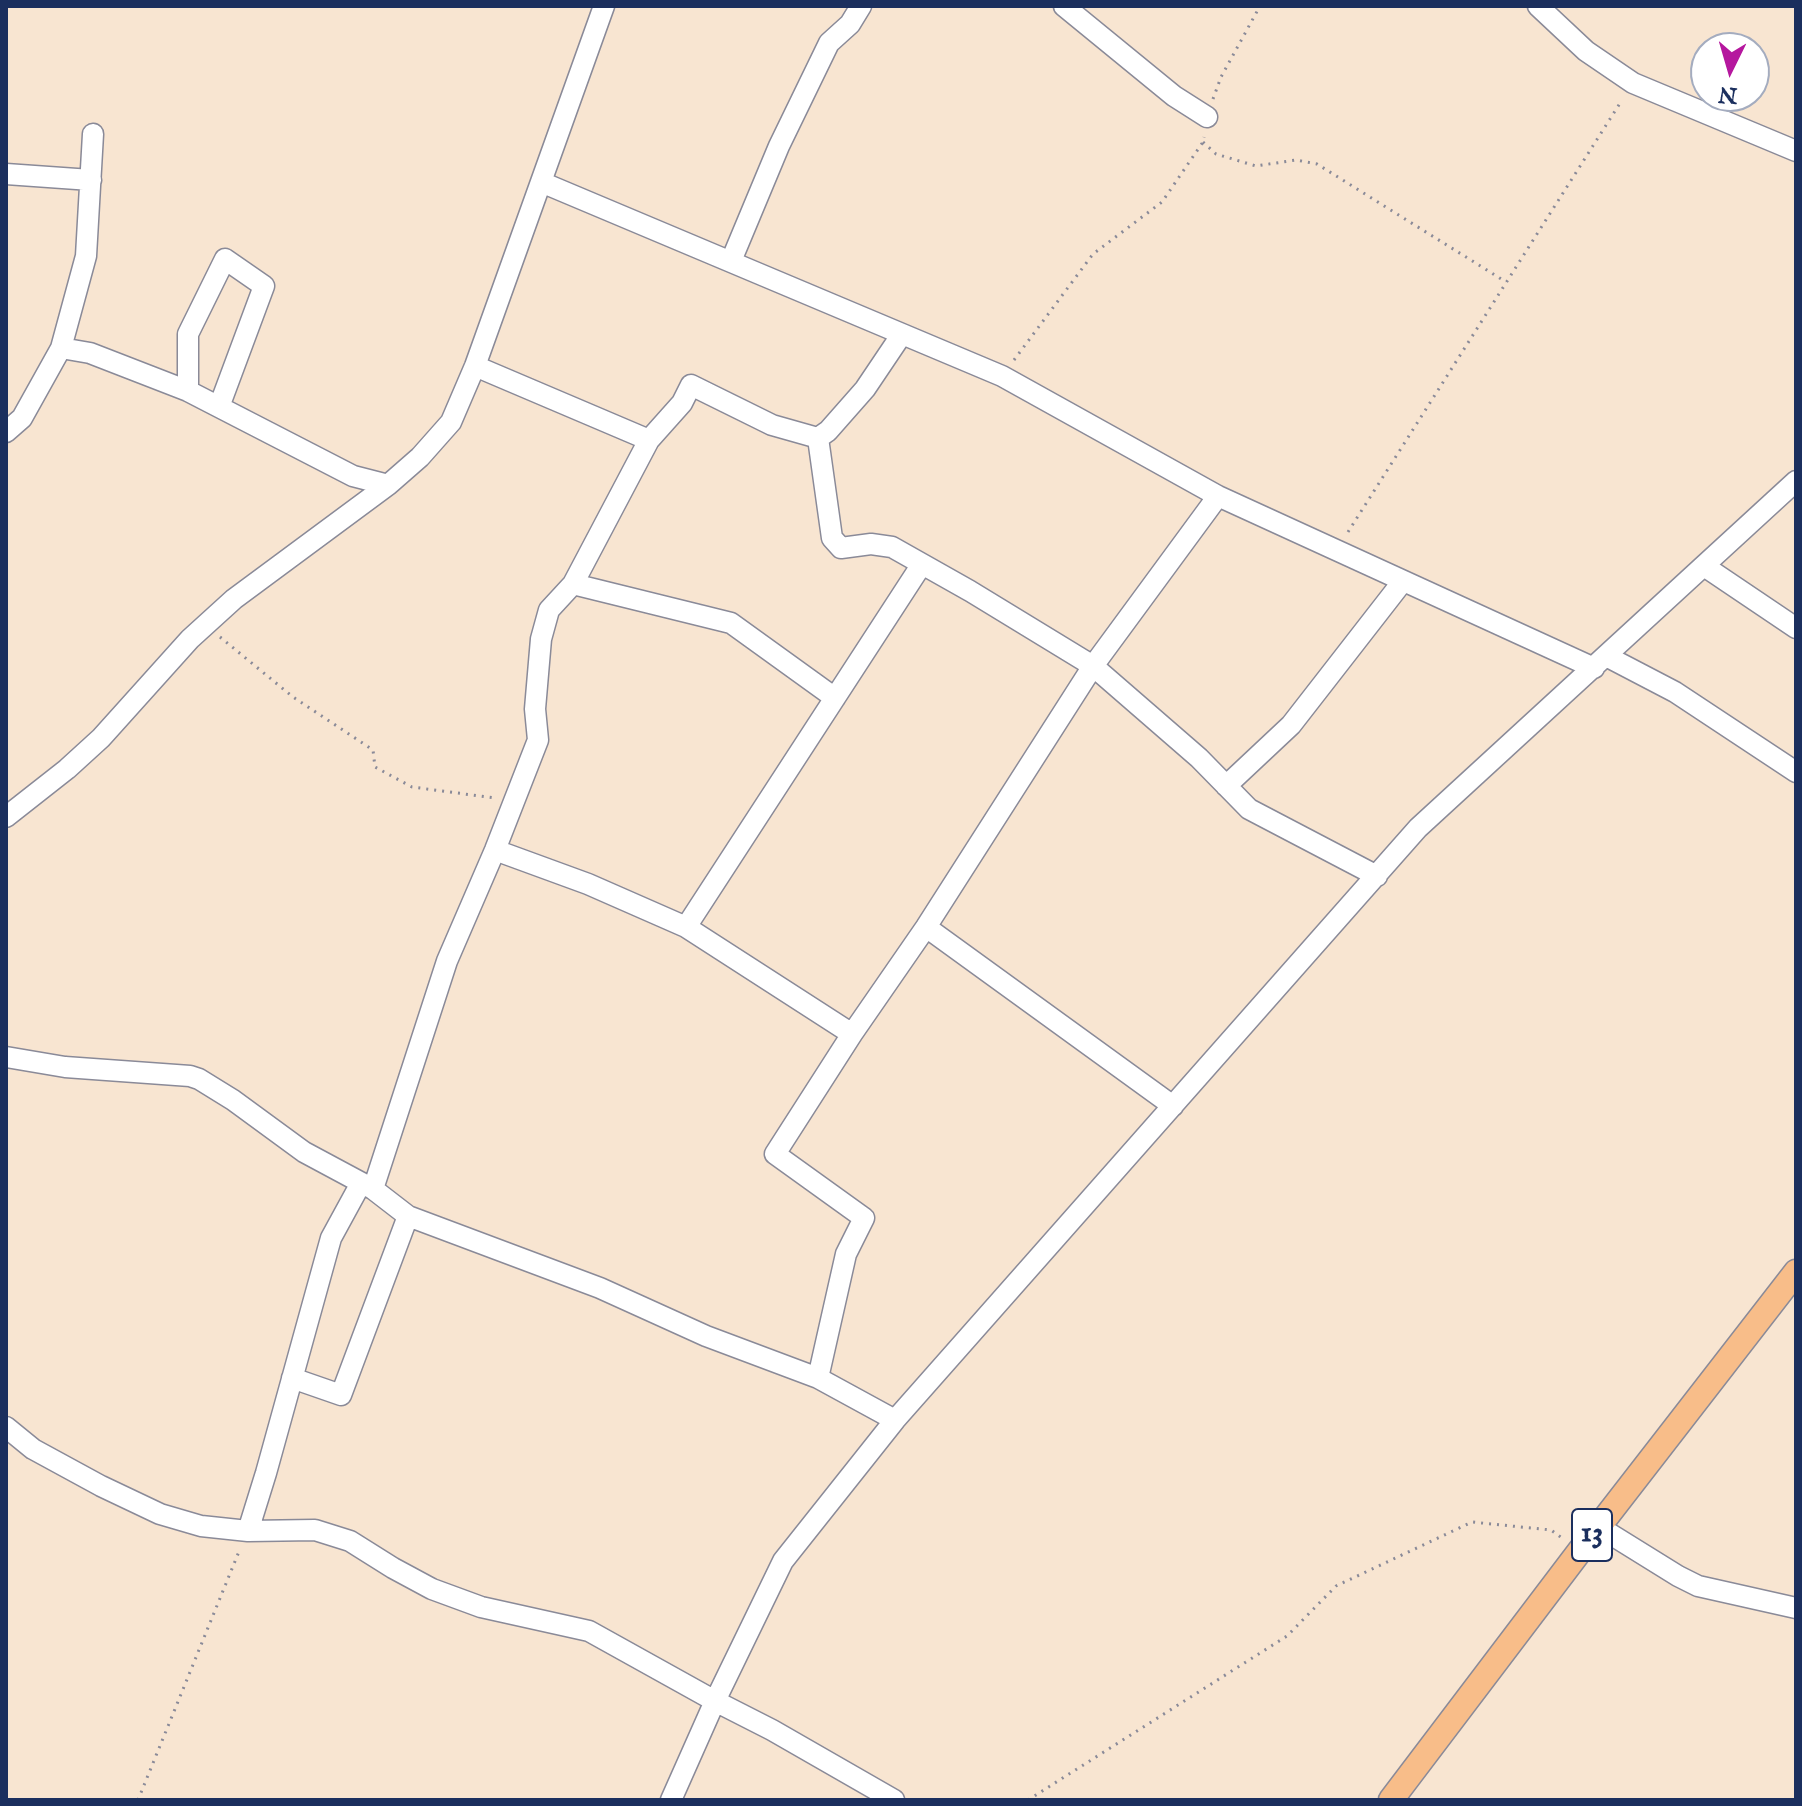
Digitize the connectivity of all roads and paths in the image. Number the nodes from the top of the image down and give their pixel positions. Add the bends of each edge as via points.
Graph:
1 (604, 6) edge
2 (861, 6) edge
3 (1064, 6) edge
4 (1260, 6) edge
5 (1538, 6) edge
6 (1633, 83) junction
7 (1207, 117) junction
8 (93, 134) dead end
9 (1203, 142) junction
10 (1796, 151) edge
11 (6, 174) edge
12 (91, 180) junction
13 (541, 182) junction
14 (731, 261) junction
15 (1506, 282) junction
16 (902, 334) junction
17 (61, 348) junction
18 (475, 366) junction
19 (1002, 376) junction
20 (188, 391) junction
21 (219, 407) junction
22 (6, 432) edge
23 (818, 438) junction
24 (649, 440) junction
25 (1796, 481) edge
26 (388, 485) junction
27 (1218, 496) junction
28 (1336, 551) junction
29 (922, 564) junction
30 (1704, 566) junction
31 (1403, 581) junction
32 (573, 584) junction
33 (205, 625) junction
34 (1796, 628) edge
35 (1600, 662) junction
36 (1093, 666) junction
37 (835, 698) junction
38 (1796, 772) edge
39 (1226, 786) junction
40 (514, 801) junction
41 (6, 817) edge
42 (495, 850) junction
43 (1377, 876) junction
44 (686, 927) junction
45 (926, 927) junction
46 (852, 1034) junction
47 (6, 1057) edge
48 (1173, 1106) junction
49 (367, 1186) junction
50 (408, 1216) junction
51 (1796, 1272) edge
52 (292, 1378) junction
53 (818, 1378) junction
54 (895, 1420) junction
55 (6, 1427) edge
56 (1599, 1527) junction
57 (248, 1531) junction
58 (1579, 1552) junction
59 (1796, 1608) edge
60 (715, 1701) junction
61 (138, 1800) edge
62 (671, 1800) edge
63 (894, 1800) edge
64 (1028, 1800) edge
65 (1391, 1800) edge

1 - 13 street
2 - 14 street via 829,43
3 - 7 street
4 - 7 path via 1221,77
5 - 6 street via 1586,51
6 - 10 street
6 - 15 path
7 - 9 path
8 - 12 street
9 - 15 path via 1216,154 1256,166 1296,160 1317,164
9 - 19 path via 1162,202 1093,254
11 - 12 street
12 - 17 street via 86,256
13 - 14 street
13 - 18 street
14 - 16 street
15 - 28 path
16 - 19 street
16 - 23 street via 865,389
17 - 20 street via 90,353
17 - 22 street via 22,418
18 - 24 street
18 - 26 street via 451,422
19 - 27 street
20 - 21 street
20 - 21 street via 188,334 225,259 264,286
21 - 26 street via 353,476
23 - 24 street via 772,425 691,385
23 - 29 street via 832,538 841,548 892,547
24 - 32 street
25 - 30 street
26 - 33 street
27 - 28 street
27 - 36 street
28 - 31 street
29 - 36 street
29 - 37 street
30 - 34 street
30 - 35 street
31 - 35 street
31 - 39 street via 1291,725
32 - 37 street via 731,623
32 - 40 street via 549,610 541,639 538,740
33 - 40 path via 293,697 373,750 375,767 412,787
33 - 41 street via 101,738
35 - 38 street via 1675,692
35 - 43 street via 1418,828
36 - 39 street
36 - 45 street
37 - 44 street
39 - 43 street via 1249,809
40 - 42 street
42 - 44 street
42 - 49 street via 447,961
43 - 48 street
44 - 46 street
45 - 46 street
45 - 48 street
46 - 53 street via 775,1154 864,1218 846,1254
47 - 49 street via 190,1076 304,1152
48 - 54 street
49 - 50 street
49 - 52 street via 331,1238
50 - 52 street via 341,1395
50 - 53 street
51 - 56 main road, 13
52 - 57 street
53 - 54 street
54 - 60 street via 783,1561
55 - 57 street via 33,1449 160,1514 201,1526
56 - 58 main road, 13
56 - 59 street via 1698,1586
57 - 60 street via 315,1530 350,1541 432,1589 481,1607 589,1631
57 - 61 path
58 - 64 path via 1551,1530 1472,1522 1336,1586 1287,1636
58 - 65 main road, 13
60 - 62 street
60 - 63 street

